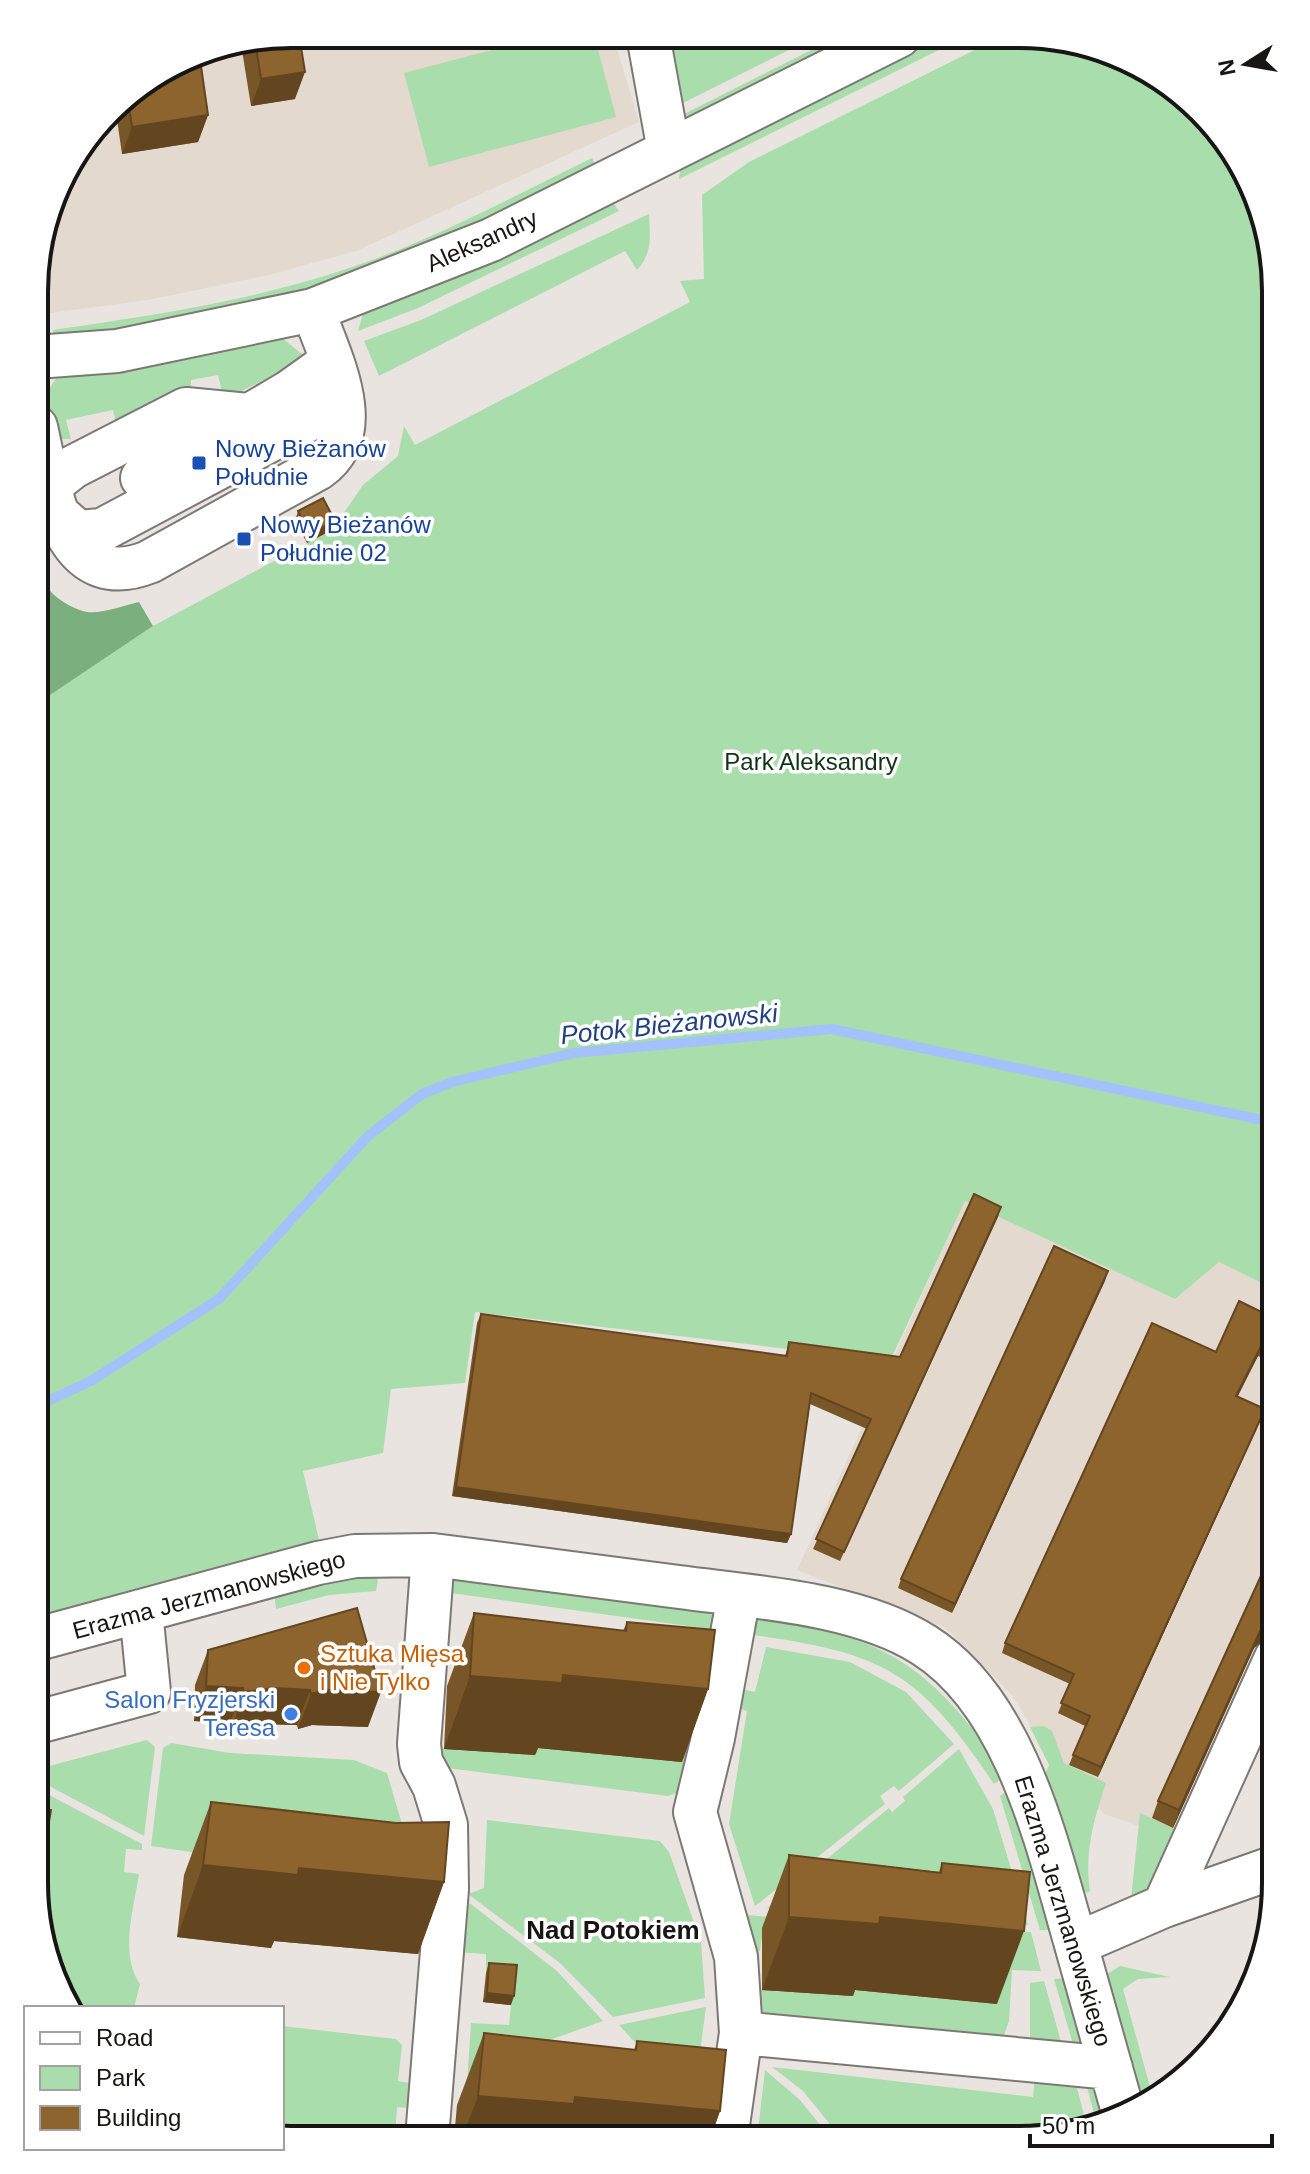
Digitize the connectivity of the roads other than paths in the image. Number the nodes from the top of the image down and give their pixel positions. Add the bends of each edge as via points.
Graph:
1 (650, 48) edge
2 (875, 48) edge
3 (669, 151) junction
4 (313, 310) junction
5 (48, 356) edge
6 (331, 362) junction
7 (48, 481) edge
8 (52, 499) junction
9 (433, 1555) junction
10 (739, 1595) junction
11 (141, 1611) junction
12 (48, 1636) edge
13 (1261, 1691) edge
14 (48, 1719) edge
15 (1261, 1872) edge
16 (1164, 1906) junction
17 (1076, 1944) junction
18 (741, 2033) junction
19 (1111, 2068) junction
20 (1121, 2104) edge
21 (428, 2126) edge
22 (728, 2126) edge

1 - 3 street
2 - 3 street, Aleksandry
3 - 4 street, Aleksandry via 491,240
4 - 5 street, Aleksandry via 117,351
4 - 6 street
6 - 8 street via 87,509 73,510
6 - 8 street via 327,396 310,419 102,530 78,532
7 - 8 street
9 - 10 street, Erazma Jerzmanowskiego
9 - 11 street, Erazma Jerzmanowskiego via 355,1556 318,1563
9 - 21 street via 419,1744 446,1825 447,1889
10 - 17 street, Erazma Jerzmanowskiego via 767,1597 880,1626 924,1645 956,1672 1002,1735 1023,1775
10 - 18 street via 695,1812 736,1957
11 - 12 street, Erazma Jerzmanowskiego
11 - 14 street via 149,1692
13 - 16 street
15 - 16 street
16 - 17 street
17 - 19 street, Erazma Jerzmanowskiego
18 - 19 street, Erazma Jerzmanowskiego
18 - 22 street
19 - 20 street, Erazma Jerzmanowskiego

